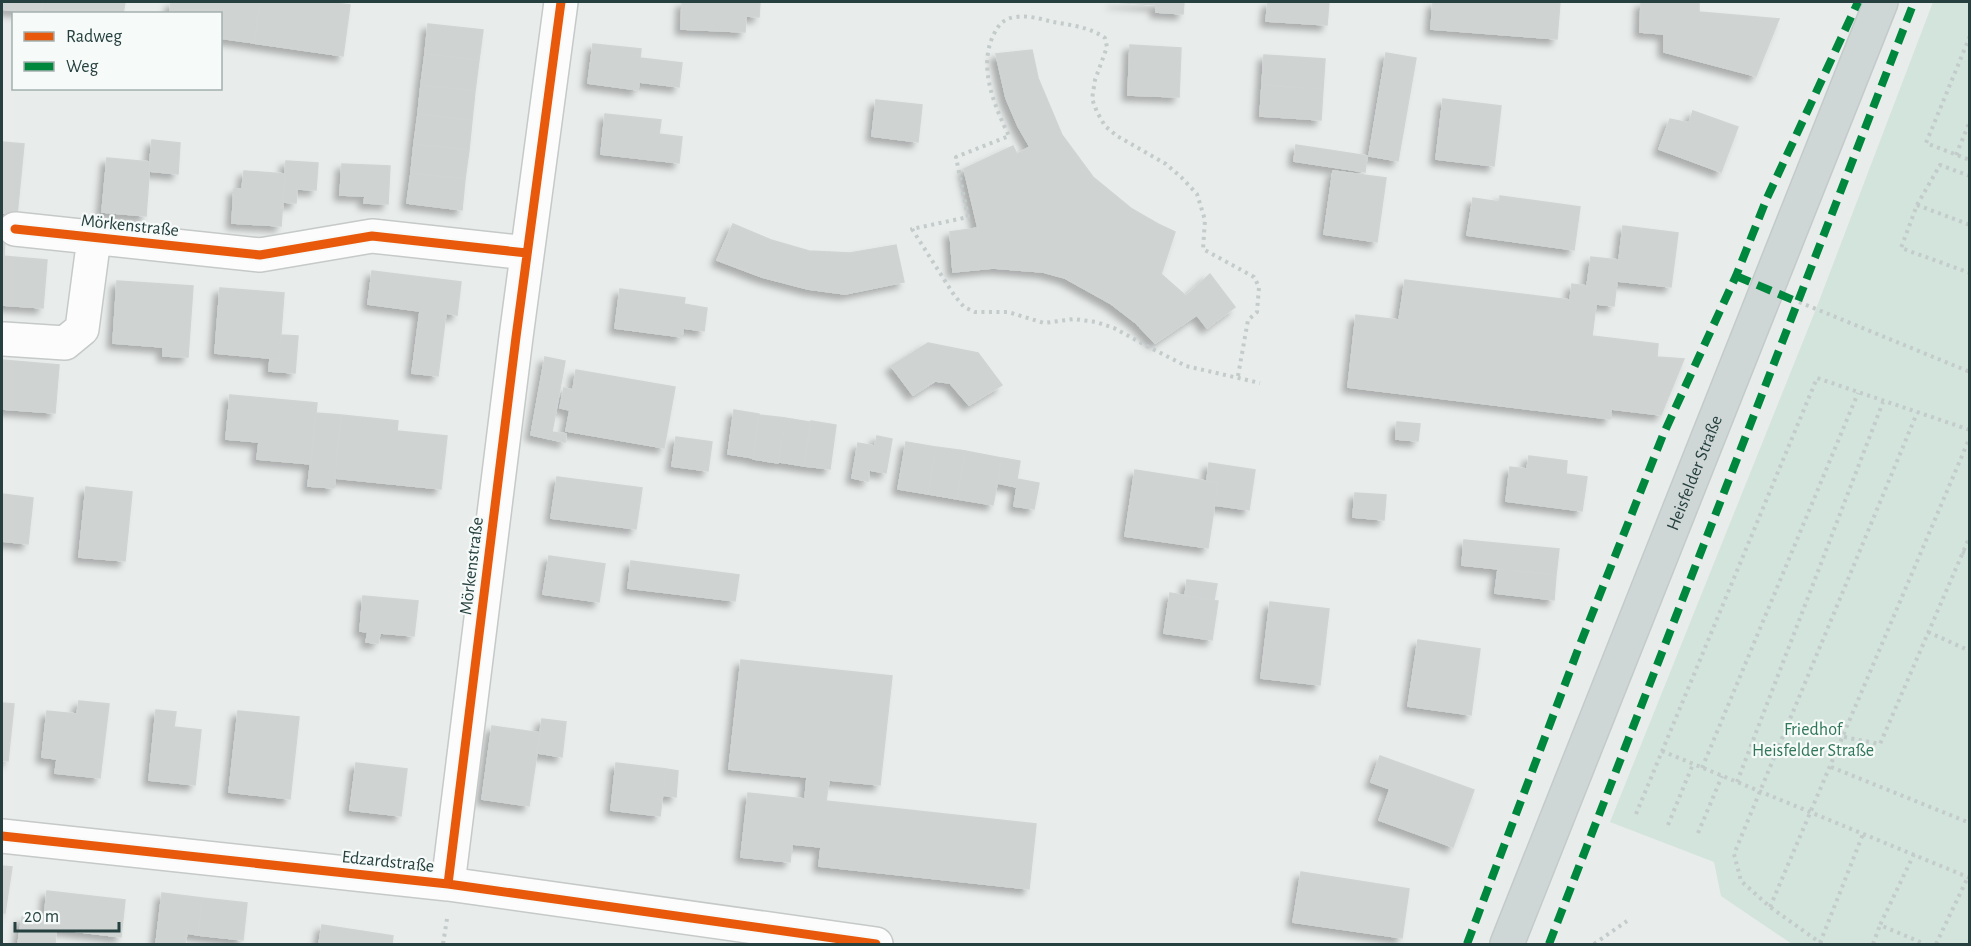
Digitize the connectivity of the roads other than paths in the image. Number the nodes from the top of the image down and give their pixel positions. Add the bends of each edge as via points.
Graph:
1 (561, 2) edge
2 (1881, 2) edge
3 (15, 229) dead end
4 (94, 238) junction
5 (527, 253) junction
6 (4, 339) dead end
7 (2, 836) edge
8 (448, 884) junction
9 (876, 945) edge
10 (1506, 945) edge

1 - 5 street, Mörkenstraße
2 - 10 main road, Heisfelder Straße
3 - 4 street, Mörkenstraße
4 - 5 street, Mörkenstraße via 260,255 372,236
4 - 6 street, Mörkenstraße via 82,329 64,343
5 - 8 street, Mörkenstraße
7 - 8 street, Edzardstraße
8 - 9 street, Edzardstraße

